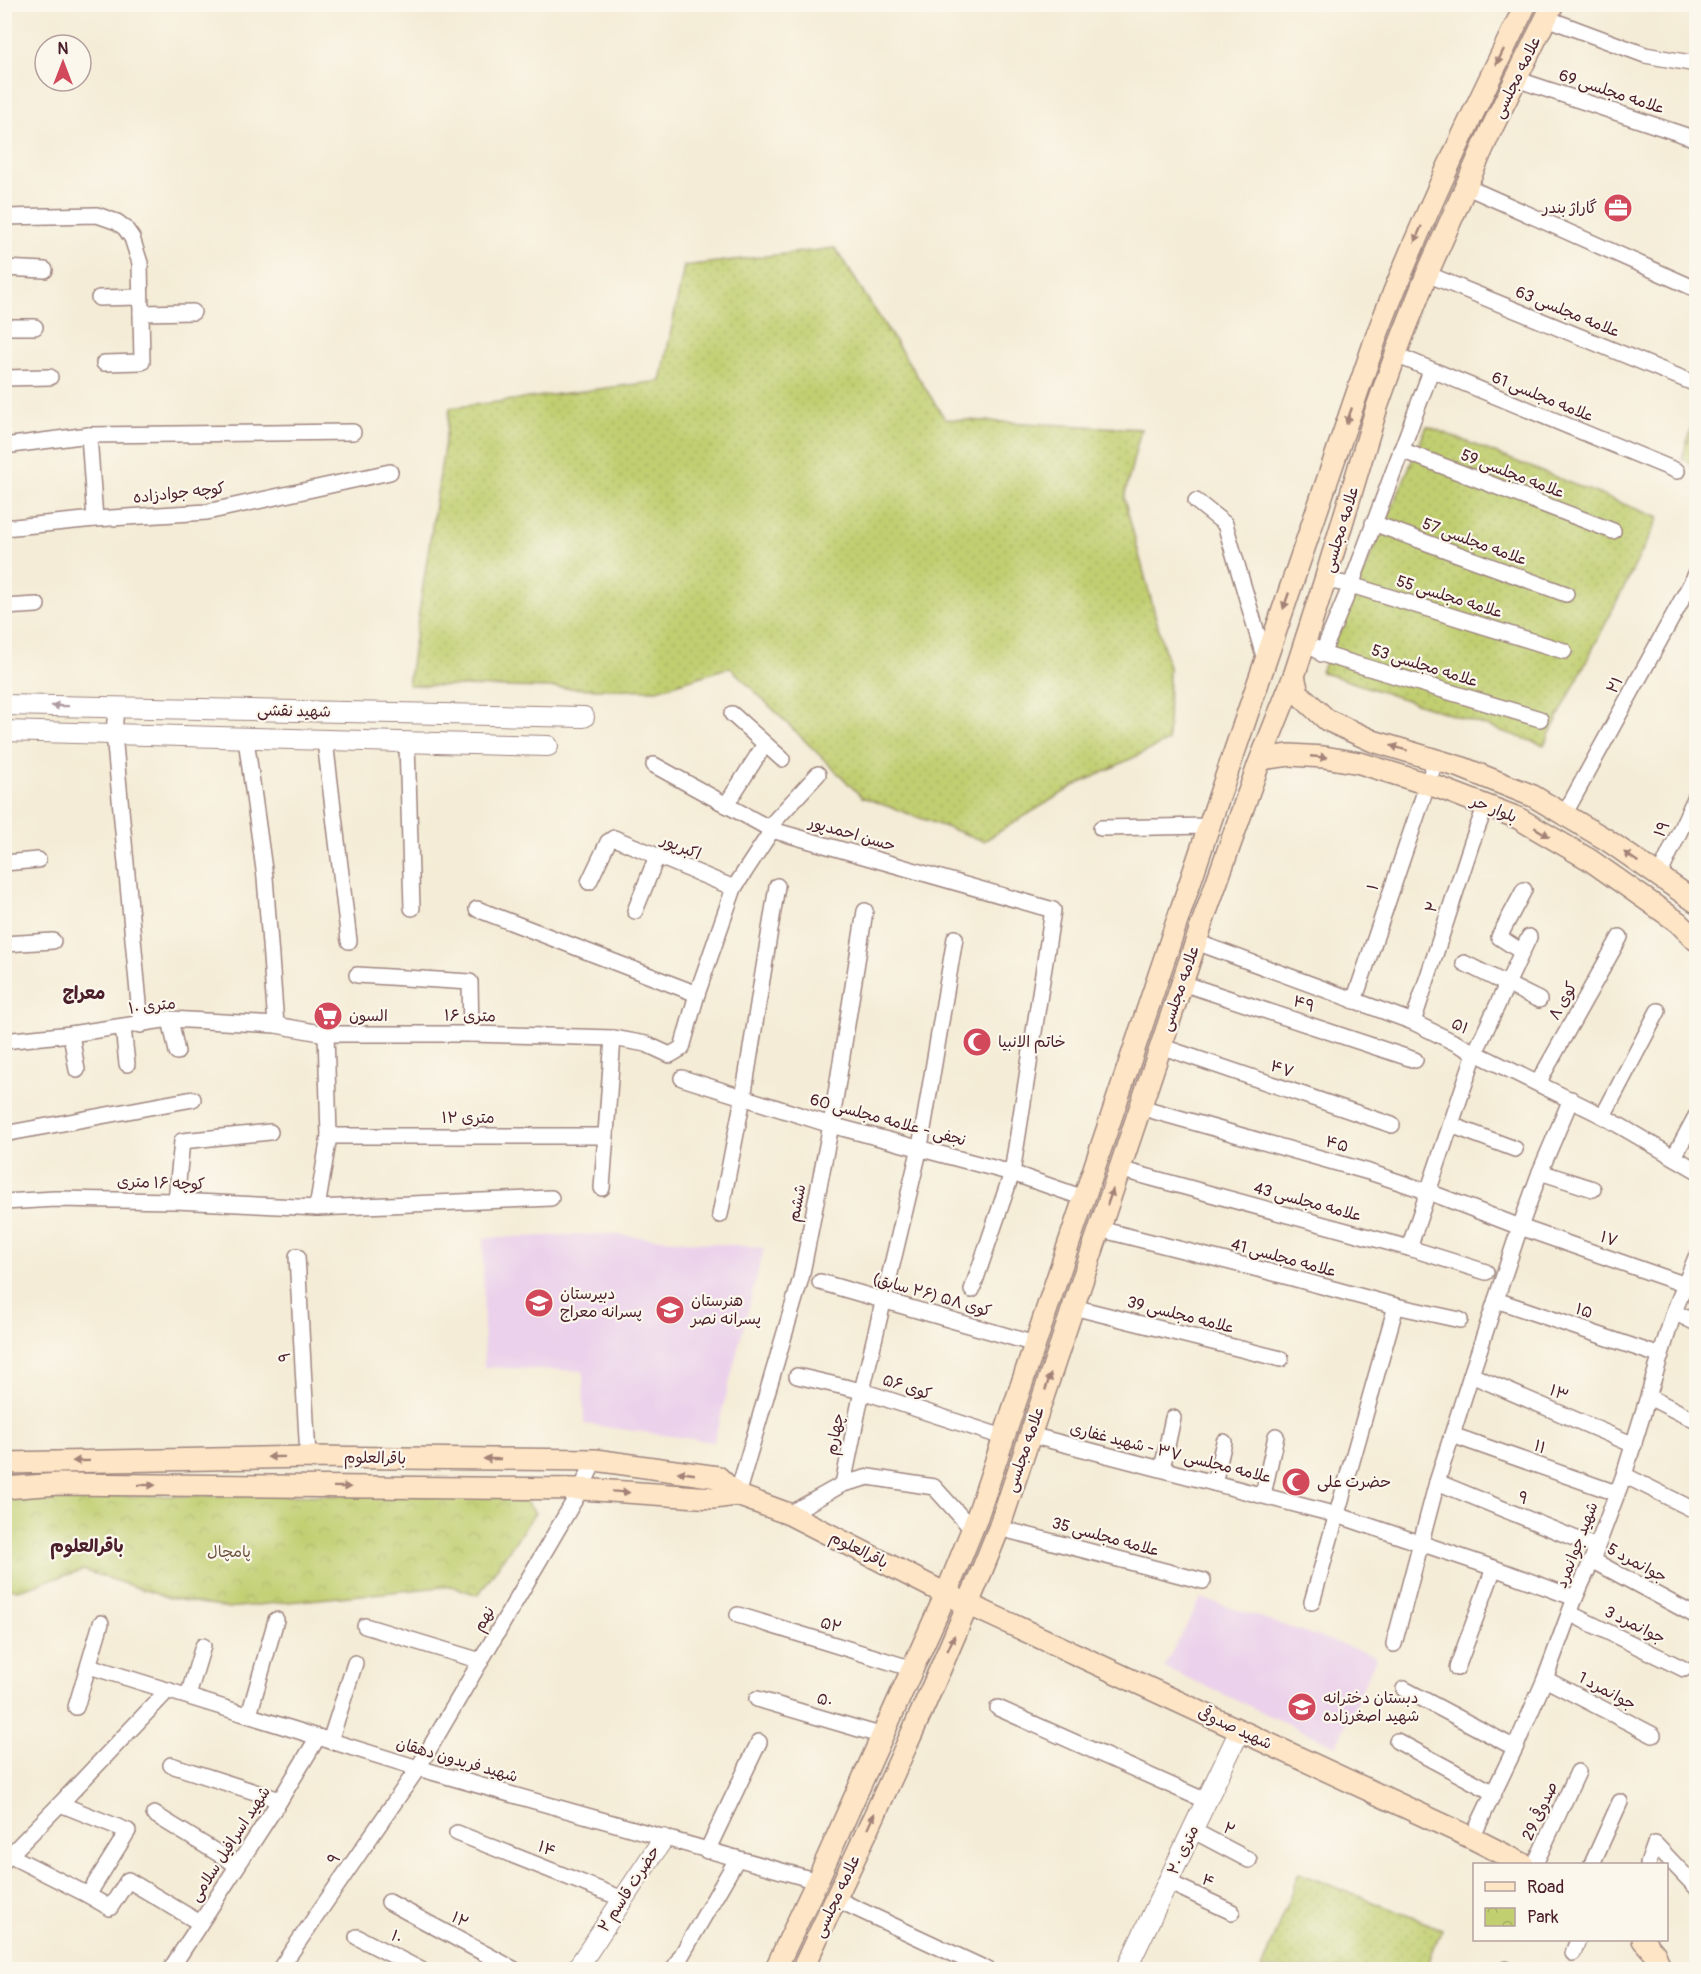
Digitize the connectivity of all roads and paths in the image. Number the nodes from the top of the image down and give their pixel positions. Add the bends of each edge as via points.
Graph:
1 (1526, 4) edge
2 (1549, 11) edge
3 (1696, 64) edge
4 (1516, 79) junction
5 (1469, 120) junction
6 (1491, 130) junction
7 (1696, 139) edge
8 (1467, 187) junction
9 (4, 217) edge
10 (4, 268) edge
11 (45, 270) dead end
12 (1427, 274) junction
13 (1696, 289) edge
14 (99, 298) dead end
15 (141, 305) junction
16 (193, 312) dead end
17 (4, 327) edge
18 (36, 327) dead end
19 (1396, 356) junction
20 (104, 363) dead end
21 (1431, 371) junction
22 (50, 377) dead end
23 (4, 378) edge
24 (1696, 384) edge
25 (353, 432) dead end
26 (89, 435) junction
27 (4, 446) edge
28 (1401, 450) junction
29 (1677, 471) dead end
30 (390, 472) dead end
31 (1196, 501) dead end
32 (95, 519) junction
33 (1373, 523) junction
34 (4, 528) edge
35 (1613, 531) dead end
36 (1696, 574) edge
37 (1325, 580) junction
38 (1351, 585) junction
39 (1566, 594) dead end
40 (38, 605) dead end
41 (4, 607) edge
42 (1307, 636) junction
43 (1564, 651) dead end
44 (1322, 654) junction
45 (1265, 660) junction
46 (1294, 676) junction
47 (4, 705) edge
48 (116, 707) junction
49 (732, 714) dead end
50 (584, 717) dead end
51 (1540, 719) dead end
52 (4, 731) edge
53 (114, 734) junction
54 (246, 739) junction
55 (325, 741) junction
56 (407, 742) junction
57 (765, 744) junction
58 (548, 746) dead end
59 (782, 759) dead end
60 (1261, 759) junction
61 (1436, 759) junction
62 (654, 765) dead end
63 (818, 774) dead end
64 (1427, 784) junction
65 (1696, 796) edge
66 (726, 805) junction
67 (1486, 805) junction
68 (1564, 815) junction
69 (1209, 826) junction
70 (1101, 828) dead end
71 (770, 829) junction
72 (657, 856) junction
73 (38, 860) dead end
74 (4, 863) edge
75 (1659, 876) junction
76 (589, 882) dead end
77 (777, 886) dead end
78 (734, 888) junction
79 (1524, 890) dead end
80 (1696, 902) edge
81 (412, 908) dead end
82 (477, 909) dead end
83 (635, 911) dead end
84 (865, 911) dead end
85 (1529, 937) dead end
86 (1620, 937) dead end
87 (955, 939) dead end
88 (53, 940) dead end
89 (1696, 940) edge
90 (349, 941) dead end
91 (1196, 942) junction
92 (4, 944) edge
93 (1522, 952) junction
94 (1464, 963) dead end
95 (357, 975) dead end
96 (1182, 982) junction
97 (1507, 983) junction
98 (697, 994) junction
99 (1539, 1000) dead end
100 (1354, 1001) junction
101 (1658, 1011) dead end
102 (170, 1019) junction
103 (1413, 1022) junction
104 (141, 1024) junction
105 (276, 1025) junction
106 (123, 1027) junction
107 (71, 1034) junction
108 (326, 1034) junction
109 (471, 1034) junction
110 (614, 1038) junction
111 (4, 1041) edge
112 (1161, 1046) junction
113 (177, 1052) dead end
114 (1475, 1053) junction
115 (1415, 1060) dead end
116 (127, 1064) dead end
117 (77, 1070) dead end
118 (682, 1078) dead end
119 (1538, 1083) junction
120 (742, 1098) junction
121 (192, 1099) dead end
122 (1571, 1099) junction
123 (1140, 1107) junction
124 (1603, 1116) junction
125 (1696, 1116) edge
126 (831, 1125) junction
127 (1392, 1125) dead end
128 (1451, 1125) junction
129 (270, 1132) dead end
130 (4, 1134) edge
131 (329, 1136) junction
132 (606, 1136) junction
133 (920, 1147) junction
134 (1515, 1149) dead end
135 (1674, 1157) junction
136 (1119, 1169) junction
137 (1696, 1170) edge
138 (1540, 1172) junction
139 (1012, 1173) junction
140 (602, 1188) dead end
141 (1593, 1189) dead end
142 (1430, 1192) junction
143 (550, 1198) dead end
144 (1084, 1198) junction
145 (176, 1201) junction
146 (4, 1202) edge
147 (317, 1208) junction
148 (720, 1215) dead end
149 (1520, 1227) junction
150 (1099, 1229) junction
151 (1409, 1248) junction
152 (297, 1256) dead end
153 (1696, 1257) edge
154 (1486, 1272) dead end
155 (820, 1282) dead end
156 (1686, 1285) junction
157 (972, 1290) dead end
158 (885, 1299) junction
159 (1496, 1300) junction
160 (1396, 1306) junction
161 (1073, 1307) junction
162 (1674, 1312) junction
163 (1460, 1320) dead end
164 (1696, 1323) edge
165 (1035, 1344) junction
166 (1661, 1356) junction
167 (1281, 1359) dead end
168 (1471, 1375) junction
169 (797, 1376) dead end
170 (862, 1391) junction
171 (1649, 1397) junction
172 (1173, 1418) dead end
173 (1696, 1421) edge
174 (1030, 1435) junction
175 (1452, 1435) junction
176 (1276, 1436) dead end
177 (1004, 1437) junction
178 (1224, 1442) dead end
179 (1634, 1445) junction
180 (308, 1457) junction
181 (595, 1460) junction
182 (4, 1463) edge
183 (1162, 1469) junction
184 (1624, 1475) junction
185 (1437, 1482) junction
186 (1214, 1483) junction
187 (843, 1485) junction
188 (4, 1488) edge
189 (581, 1489) junction
190 (1616, 1493) junction
191 (737, 1495) junction
192 (1263, 1495) junction
193 (1696, 1511) edge
194 (789, 1514) junction
195 (1337, 1515) junction
196 (999, 1528) junction
197 (972, 1529) junction
198 (1421, 1544) junction
199 (1594, 1553) junction
200 (1494, 1568) junction
201 (1203, 1581) dead end
202 (946, 1594) junction
203 (1575, 1598) junction
204 (1312, 1602) dead end
205 (969, 1603) junction
206 (1570, 1614) junction
207 (738, 1615) dead end
208 (1696, 1616) edge
209 (276, 1620) dead end
210 (101, 1623) dead end
211 (365, 1626) dead end
212 (1394, 1644) dead end
213 (203, 1647) dead end
214 (481, 1661) junction
215 (354, 1663) dead end
216 (89, 1666) junction
217 (1457, 1668) dead end
218 (1684, 1668) dead end
219 (913, 1669) junction
220 (1545, 1679) junction
221 (1404, 1689) dead end
222 (168, 1690) junction
223 (188, 1696) junction
224 (757, 1699) dead end
225 (76, 1707) dead end
226 (998, 1708) dead end
227 (249, 1715) junction
228 (1240, 1730) junction
229 (1653, 1735) dead end
230 (883, 1736) junction
231 (324, 1739) junction
232 (1396, 1741) dead end
233 (759, 1742) dead end
234 (1515, 1748) junction
235 (171, 1765) dead end
236 (418, 1768) junction
237 (1578, 1772) dead end
238 (1494, 1792) junction
239 (280, 1800) junction
240 (1206, 1801) junction
241 (1620, 1802) dead end
242 (60, 1804) junction
243 (154, 1814) dead end
244 (1192, 1830) junction
245 (457, 1833) dead end
246 (1472, 1838) junction
247 (663, 1839) junction
248 (707, 1851) junction
249 (7, 1858) edge
250 (737, 1859) junction
251 (1249, 1860) dead end
252 (1521, 1863) edge
253 (1535, 1863) edge
254 (1592, 1863) edge
255 (1648, 1863) edge
256 (237, 1865) junction
257 (817, 1881) junction
258 (1168, 1881) junction
259 (1696, 1887) edge
260 (88, 1895) junction
261 (623, 1899) junction
262 (836, 1899) junction
263 (389, 1902) dead end
264 (1232, 1912) dead end
265 (200, 1923) junction
266 (357, 1937) dead end
267 (1644, 1941) edge
268 (170, 1970) edge
269 (279, 1970) edge
270 (421, 1970) edge
271 (514, 1970) edge
272 (576, 1970) edge
273 (673, 1970) edge
274 (775, 1970) edge
275 (802, 1970) edge
276 (988, 1970) edge
277 (1126, 1970) edge
278 (1661, 1970) edge

1 -> 5 main road, علامه مجلسی
2 - 3 street via 1645,55
2 - 4 main road, علامه مجلسی
4 - 6 main road, علامه مجلسی
4 - 7 street, علامه مجلسی 69
5 - 6 main road
5 -> 45 main road, علامه مجلسی via 1378,332
6 - 8 main road, علامه مجلسی
8 - 12 main road, علامه مجلسی
8 - 13 street
9 - 15 street via 97,214 117,222 132,238 140,263
10 - 11 street
12 - 19 main road, علامه مجلسی
12 - 24 street, علامه مجلسی 63
14 - 15 street
15 - 16 street
15 - 20 street via 142,362
17 - 18 street
19 - 21 street, علامه مجلسی 61
19 - 37 main road, علامه مجلسی
21 - 28 street
21 - 29 street, علامه مجلسی 61
22 - 23 street
25 - 26 street
26 - 27 street
26 - 32 street
28 - 33 street
28 - 35 street, علامه مجلسی 59
30 - 32 street, کوچه جوادزاده via 207,512
31 - 45 street via 1225,524
32 - 34 street, کوچه جوادزاده
33 - 38 street
33 - 39 street, علامه مجلسی 57
36 - 68 street, ۲۱
37 - 38 street, علامه مجلسی 55
37 - 42 main road, علامه مجلسی
38 - 43 street, علامه مجلسی 55
38 - 44 street
40 - 41 street
42 - 44 street
42 - 46 main road, علامه مجلسی
44 - 51 street, علامه مجلسی 53
45 - 69 main road, علامه مجلسی
46 - 60 main road, علامه مجلسی
61 -> 46 main road, بلوار حر via 1373,741 1327,720 1298,693
48 -> 47 street, شهید نقشی
48 - 50 street, شهید نقشی
48 - 53 street
49 - 57 street
52 - 53 street, شهید نقشی
53 - 54 street, شهید نقشی
53 - 104 street
54 - 55 street, شهید نقشی
54 - 105 street via 265,877
55 - 56 street, شهید نقشی
55 - 90 street
56 - 58 street, شهید نقشی
56 - 81 street
57 - 59 street
57 - 66 street
60 -> 64 main road, بلوار حر via 1290,755 1324,757 1360,763
60 - 91 main road, علامه مجلسی
61 - 64 street, ۱
61 - 68 main road, بلوار حر via 1533,796
62 - 66 street, حسن احمدپور
63 - 71 street, ۱۶ متری
64 - 67 main road, بلوار حر
64 - 100 street, ۱
65 - 75 street, ۱۹
66 - 71 street, حسن احمدپور
67 -> 89 main road, بلوار حر via 1518,818 1590,860 1678,922
67 - 103 street, ۲
75 -> 68 main road, بلوار حر
69 - 70 street
69 - 144 main road, علامه مجلسی
71 - 78 street, ۱۶ متری
71 - 139 street, حسن احمدپور via 1053,910
72 - 76 street, اکبرپور via 614,838 608,842
72 - 78 street, اکبرپور
72 - 83 street
73 - 74 street
75 - 80 main road, بلوار حر
77 - 120 street
78 - 98 street, ۱۶ متری
79 - 93 street via 1499,937
82 - 98 street
84 - 126 street, ششم
85 - 93 street
86 - 119 street, کوی ۸
87 - 133 street, چهارم
88 - 92 street
91 - 96 main road, علامه مجلسی
91 - 100 street, ۵۱
93 - 97 street
94 - 97 street
95 - 109 street via 470,982
96 - 112 main road, علامه مجلسی
96 - 115 street, ۴۹
97 - 99 street
97 - 114 street
98 - 110 street, ۱۶ متری via 680,1050 670,1055 646,1044
100 - 103 street, ۵۱
101 - 124 street
102 - 104 street, ۱۰ متری
102 - 105 street, ۱۰ متری
102 - 113 street
103 - 114 street, ۵۱
104 - 106 street, ۱۰ متری
105 - 108 street, ۱۶ متری
106 - 107 street, ۱۰ متری
106 - 116 street
107 - 111 street, ۱۰ متری
107 - 117 street
108 - 109 street, ۱۶ متری
108 - 131 street
109 - 110 street, ۱۶ متری
110 - 132 street
112 - 123 main road, علامه مجلسی
112 - 127 street, ۴۷
114 - 119 street, ۵۱
114 - 128 street
118 - 120 street, نجفی - علامه مجلسی 60
119 - 122 street, ۵۱
120 - 126 street, نجفی - علامه مجلسی 60
120 - 148 street
121 - 130 street
122 - 124 street, ۵۱
122 - 138 street
123 - 136 main road, علامه مجلسی
123 - 142 street, ۴۵
124 - 135 street, ۵۱
125 - 135 street
126 - 133 street, نجفی - علامه مجلسی 60
126 - 191 street, ششم via 801,1278
128 - 134 street
128 - 142 street
129 - 145 street via 182,1141
131 - 132 street, ۱۲ متری
131 - 147 street
132 - 140 street
133 - 139 street, نجفی - علامه مجلسی 60
133 - 158 street, چهارم
135 - 137 street, ۵۱
150 -> 136 main road, علامه مجلسی
136 - 151 street, علامه مجلسی 43
138 - 141 street
138 - 149 street
139 - 144 street, نجفی - علامه مجلسی 60
139 - 157 street
142 - 149 street, ۴۵
142 - 151 street
143 - 147 street, کوچه ۱۶ متری
144 - 165 main road, علامه مجلسی
145 - 146 street, کوچه ۱۶ متری
145 - 147 street, کوچه ۱۶ متری
149 - 156 street, ۱۷
149 - 159 street
150 - 160 street, علامه مجلسی 41
150 - 161 main road, علامه مجلسی
151 - 154 street, علامه مجلسی 43
152 - 180 street, ۹
153 - 156 street, شهید جوانمرد
155 - 158 street, کوی ۵۸ (۲۶ سابق)
156 - 162 street, شهید جوانمرد
158 - 165 street, کوی ۵۸ (۲۶ سابق)
158 - 170 street, چهارم
159 - 166 street, ۱۵
159 - 168 street
160 - 163 street, علامه مجلسی 41
160 - 195 street
161 - 167 street, علامه مجلسی 39
174 -> 161 main road, علامه مجلسی
162 - 164 street
162 - 166 street, شهید جوانمرد
165 - 177 main road, علامه مجلسی
166 - 171 street, شهید جوانمرد
168 - 175 street
168 - 179 street, ۱۳
169 - 170 street, کوی ۵۶
170 - 177 street, کوی ۵۶
170 - 187 street, چهارم
171 - 173 street
171 - 179 street, شهید جوانمرد
172 - 183 street
174 - 183 street, علامه مجلسی ۳۷ - شهید غفاری
174 - 196 main road, علامه مجلسی
175 - 185 street
175 - 190 street, ۱۱
176 - 192 street
177 - 197 main road, علامه مجلسی
178 - 186 street
179 - 184 street, شهید جوانمرد
181 -> 180 main road, باقرالعلوم
180 -> 182 main road, باقرالعلوم
181 - 189 street, نهم
191 -> 181 main road, باقرالعلوم via 718,1477
183 - 186 street, علامه مجلسی ۳۷ - شهید غفاری
184 - 190 street, شهید جوانمرد
184 - 193 street
185 - 198 street
185 - 199 street, ۹
186 - 192 street, علامه مجلسی ۳۷ - شهید غفاری
187 - 194 street
187 - 197 street via 869,1477 934,1486
188 -> 189 main road, باقرالعلوم via 59,1484
189 -> 191 main road, باقرالعلوم via 713,1498
189 - 214 street, نهم
190 - 199 street, شهید جوانمرد
191 - 194 main road, باقرالعلوم
192 - 195 street, علامه مجلسی ۳۷ - شهید غفاری
194 - 202 main road, باقرالعلوم
195 - 198 street, علامه مجلسی ۳۷ - شهید غفاری
195 - 204 street
196 - 201 street, علامه مجلسی 35
196 - 205 main road, علامه مجلسی
197 - 202 main road, علامه مجلسی
198 - 200 street, علامه مجلسی ۳۷ - شهید غفاری
198 - 212 street
199 - 203 street, شهید جوانمرد
199 - 208 street, جوانمرد 5
200 - 203 street, علامه مجلسی ۳۷ - شهید غفاری
200 - 217 street
202 - 205 main road, شهید صدوقی
202 - 219 main road, علامه مجلسی
203 - 206 street, شهید جوانمرد
205 - 228 main road, شهید صدوقی
262 -> 205 main road, علامه مجلسی
206 - 218 street, جوانمرد 3
206 - 220 street, شهید جوانمرد
207 - 219 street, ۵۲
209 - 227 street
210 - 216 street
211 - 214 street
213 - 223 street
214 - 236 street, نهم
215 - 231 street, شهید اسرافیل سلامی
216 - 222 street, شهید فریدون دهقان
216 - 225 street
219 - 230 main road, علامه مجلسی
220 - 229 street, جوانمرد 1
220 - 234 street, شهید جوانمرد
221 - 234 street
222 - 223 street, شهید فریدون دهقان
222 - 242 street
223 - 227 street, شهید فریدون دهقان
224 - 230 street, ۵۰
226 - 240 street
227 - 231 street, شهید فریدون دهقان
228 - 240 street, ۲۰ متری
228 - 246 main road, شهید صدوقی
230 - 257 main road, علامه مجلسی
231 - 236 street, شهید فریدون دهقان
231 - 239 street, شهید اسرافیل سلامی
232 - 238 street
233 - 248 street
234 - 238 street, شهید جوانمرد
235 - 239 street
236 - 247 street, شهید فریدون دهقان
236 - 269 street, ۹
237 - 253 street, صدوقی 29
238 - 246 street, شهید جوانمرد
239 - 256 street, شهید اسرافیل سلامی
240 - 244 street, ۲۰ متری
241 - 254 street
242 - 249 street
242 - 260 street via 128,1831
243 - 256 street
244 - 251 street, ۲
244 - 258 street, ۲۰ متری
245 - 261 street, ۱۴
246 - 252 main road, شهید صدوقی
247 - 248 street, شهید فریدون دهقان
247 - 261 street, ۲ حضرت قاسم
248 - 250 street, شهید فریدون دهقان
249 - 260 street
250 - 257 street, شهید فریدون دهقان
250 - 273 street
255 - 259 street via 1655,1844
256 - 265 street, شهید اسرافیل سلامی
257 - 274 main road, علامه مجلسی
258 - 264 street, ۴
258 - 277 street, ۲۰ متری
260 - 265 street via 110,1908 128,1880
261 - 272 street, ۲ حضرت قاسم
262 - 275 main road, علامه مجلسی
262 - 276 street
263 - 271 street, ۱۲
265 - 268 street, شهید اسرافیل سلامی
266 - 270 street, ۱۰
267 - 278 main road

